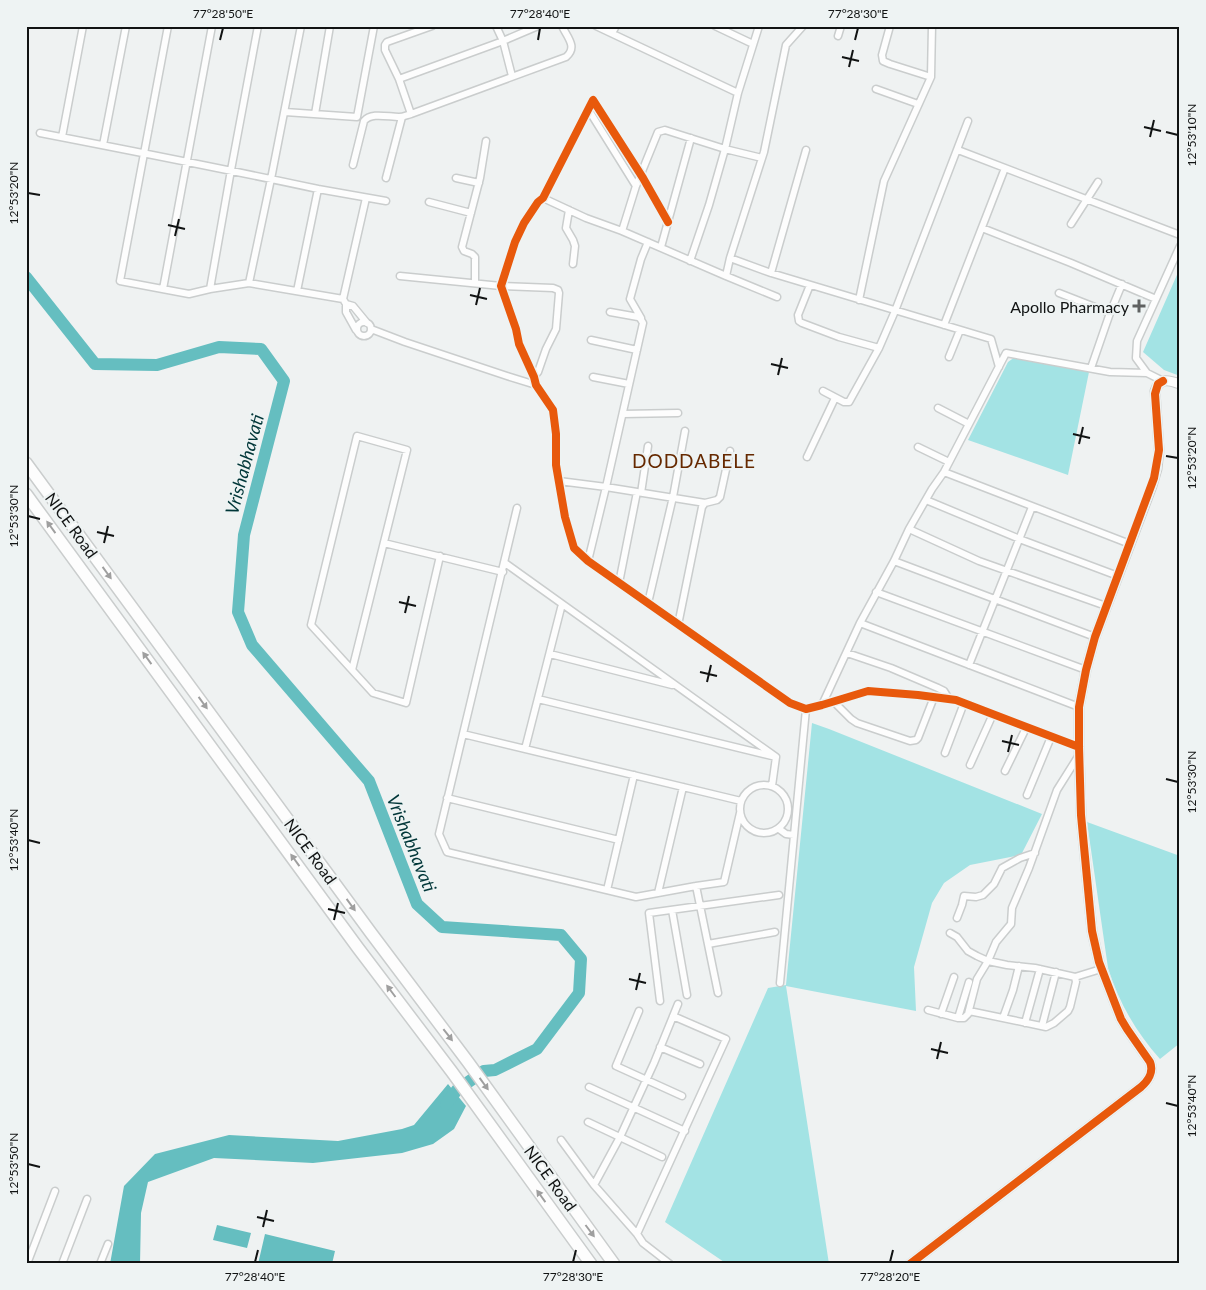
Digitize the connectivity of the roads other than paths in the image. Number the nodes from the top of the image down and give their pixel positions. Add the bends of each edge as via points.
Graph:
1 (83, 26) edge
2 (126, 26) edge
3 (168, 26) edge
4 (212, 26) edge
5 (258, 26) edge
6 (301, 26) edge
7 (330, 26) edge
8 (374, 26) edge
9 (432, 26) edge
10 (496, 26) edge
11 (538, 26) edge
12 (562, 26) edge
13 (596, 26) edge
14 (616, 26) edge
15 (716, 26) edge
16 (759, 26) edge
17 (803, 26) edge
18 (841, 26) edge
19 (890, 26) edge
20 (932, 26) edge
21 (612, 34) junction
22 (838, 36) dead end
23 (502, 41) junction
24 (753, 44) junction
25 (512, 76) junction
26 (931, 76) junction
27 (399, 79) junction
28 (876, 89) dead end
29 (738, 93) junction
30 (918, 104) junction
31 (588, 109) junction
32 (285, 112) junction
33 (315, 114) junction
34 (411, 114) junction
35 (402, 117) junction
36 (968, 121) dead end
37 (40, 133) dead end
38 (62, 137) junction
39 (691, 138) junction
40 (486, 141) dead end
41 (103, 145) junction
42 (725, 149) junction
43 (806, 150) dead end
44 (958, 150) junction
45 (144, 154) junction
46 (762, 158) junction
47 (186, 163) junction
48 (353, 165) dead end
49 (1005, 168) junction
50 (231, 170) junction
51 (641, 175) junction
52 (386, 178) dead end
53 (456, 178) dead end
54 (271, 179) junction
55 (1098, 182) dead end
56 (478, 183) junction
57 (636, 186) junction
58 (318, 189) junction
59 (366, 198) junction
60 (543, 198) junction
61 (1087, 200) junction
62 (386, 201) dead end
63 (429, 202) dead end
64 (569, 210) junction
65 (471, 213) junction
66 (668, 222) junction
67 (1071, 224) dead end
68 (982, 228) junction
69 (622, 231) junction
70 (1180, 236) edge
71 (648, 242) junction
72 (1180, 246) edge
73 (661, 247) junction
74 (730, 258) junction
75 (690, 261) junction
76 (573, 264) dead end
77 (771, 273) junction
78 (400, 276) dead end
79 (726, 276) junction
80 (248, 283) junction
81 (475, 283) junction
82 (1122, 284) junction
83 (810, 285) junction
84 (501, 286) junction
85 (210, 288) junction
86 (163, 289) junction
87 (297, 291) junction
88 (1058, 293) dead end
89 (777, 297) dead end
90 (1156, 299) junction
91 (859, 300) junction
92 (345, 302) junction
93 (895, 311) junction
94 (610, 312) dead end
95 (1110, 313) junction
96 (642, 320) junction
97 (944, 325) junction
98 (369, 326) junction
99 (356, 330) junction
100 (960, 330) junction
101 (591, 340) dead end
102 (879, 348) junction
103 (637, 350) junction
104 (949, 357) dead end
105 (999, 367) junction
106 (1092, 368) junction
107 (1147, 373) junction
108 (534, 377) junction
109 (593, 377) dead end
110 (1163, 381) junction
111 (536, 384) junction
112 (629, 384) junction
113 (1180, 384) edge
114 (822, 391) dead end
115 (835, 398) junction
116 (938, 408) dead end
117 (678, 413) dead end
118 (622, 414) junction
119 (969, 424) junction
120 (686, 432) dead end
121 (648, 446) dead end
122 (918, 447) dead end
123 (730, 451) dead end
124 (806, 457) dead end
125 (949, 462) junction
126 (26, 463) edge
127 (944, 472) junction
128 (559, 481) junction
129 (606, 487) junction
130 (639, 492) junction
131 (26, 494) edge
132 (673, 497) junction
133 (926, 500) junction
134 (705, 503) junction
135 (1032, 507) junction
136 (518, 508) dead end
137 (909, 529) junction
138 (1020, 539) junction
139 (384, 543) junction
140 (1130, 544) junction
141 (440, 556) junction
142 (588, 561) junction
143 (894, 561) junction
144 (505, 563) junction
145 (1007, 571) junction
146 (503, 572) junction
147 (1118, 576) junction
148 (619, 583) junction
149 (876, 592) junction
150 (995, 600) junction
151 (648, 603) junction
152 (562, 604) junction
153 (1106, 606) junction
154 (860, 623) junction
155 (678, 625) junction
156 (983, 632) junction
157 (1095, 637) junction
158 (847, 653) junction
159 (550, 654) junction
160 (969, 665) junction
161 (352, 670) junction
162 (1086, 670) junction
163 (676, 686) junction
164 (934, 697) junction
165 (538, 698) junction
166 (949, 700) junction
167 (834, 702) junction
168 (964, 703) junction
169 (822, 705) junction
170 (1079, 707) junction
171 (806, 708) junction
172 (993, 714) junction
173 (1026, 728) junction
174 (463, 734) junction
175 (1051, 737) junction
176 (525, 749) junction
177 (1079, 750) junction
178 (945, 753) dead end
179 (776, 757) junction
180 (970, 765) dead end
181 (1005, 771) dead end
182 (634, 775) junction
183 (772, 786) junction
184 (683, 787) junction
185 (1027, 795) dead end
186 (784, 796) junction
187 (798, 796) junction
188 (447, 798) junction
189 (741, 801) junction
190 (740, 813) junction
191 (779, 829) junction
192 (794, 835) junction
193 (619, 840) junction
194 (1034, 852) junction
195 (696, 886) junction
196 (607, 890) junction
197 (658, 893) junction
198 (779, 896) dead end
199 (700, 906) junction
200 (672, 910) junction
201 (957, 918) dead end
202 (775, 932) dead end
203 (950, 933) dead end
204 (708, 944) junction
205 (988, 961) junction
206 (1019, 966) junction
207 (1040, 969) junction
208 (1101, 969) junction
209 (1056, 972) junction
210 (954, 977) dead end
211 (1075, 977) junction
212 (969, 982) dead end
213 (780, 983) dead end
214 (718, 993) dead end
215 (686, 996) dead end
216 (660, 1001) dead end
217 (678, 1004) dead end
218 (928, 1010) dead end
219 (639, 1011) dead end
220 (969, 1011) junction
221 (941, 1014) junction
222 (673, 1016) junction
223 (958, 1018) junction
224 (1003, 1018) junction
225 (1025, 1022) junction
226 (1042, 1026) junction
227 (660, 1048) junction
228 (700, 1064) dead end
229 (646, 1079) junction
230 (589, 1087) dead end
231 (682, 1096) dead end
232 (633, 1108) junction
233 (588, 1122) dead end
234 (685, 1131) junction
235 (620, 1137) junction
236 (561, 1140) dead end
237 (662, 1157) dead end
238 (594, 1185) junction
239 (55, 1191) dead end
240 (88, 1199) dead end
241 (637, 1234) junction
242 (108, 1244) dead end
243 (27, 1264) edge
244 (62, 1264) edge
245 (100, 1264) edge
246 (590, 1264) edge
247 (614, 1264) edge
248 (670, 1264) edge
249 (910, 1264) edge

1 - 38 street
2 - 41 street
3 - 45 street
4 - 47 street
5 - 50 street
6 - 32 street
7 - 33 street
8 - 33 street via 357,117
9 - 27 street via 386,43 385,50
10 - 23 street
11 - 23 street
12 - 25 street via 572,45 570,53
13 - 21 street
14 - 21 street
15 - 24 street
16 - 24 street
17 - 46 street via 786,45
18 - 22 street
19 - 26 street via 883,61
20 - 26 street
21 - 29 street
23 - 25 street
23 - 27 street
24 - 29 street
25 - 34 street
26 - 30 street
27 - 34 street
28 - 30 street
29 - 42 street
30 - 91 street via 884,181
31 - 51 street via 593,100
31 - 57 street
31 - 60 street
32 - 33 street
32 - 54 street
34 - 35 street
35 - 48 street via 373,116 365,119
35 - 52 street
36 - 44 street
37 - 38 street
38 - 41 street
39 - 42 street
39 - 51 street via 665,130 658,132
39 - 66 street
40 - 56 street
41 - 45 street
42 - 46 street
42 - 75 street
43 - 77 street
44 - 49 street
44 - 93 street
45 - 47 street
45 - 86 street via 120,280
46 - 74 street
47 - 50 street
47 - 86 street
49 - 61 street
49 - 68 street
50 - 54 street
50 - 85 street
51 - 57 street
51 - 66 street
53 - 56 street
54 - 58 street
54 - 80 street
55 - 61 street
56 - 65 street
57 - 69 street
58 - 59 street
58 - 87 street
59 - 62 street
59 - 92 street
60 - 64 street
60 - 84 street via 514,242
61 - 67 street
61 - 70 street
63 - 65 street
64 - 69 street
64 - 76 street via 566,228 575,246
65 - 81 street via 462,247 475,257
66 - 73 street
68 - 82 street
68 - 97 street
69 - 71 street
71 - 73 street
71 - 96 street via 630,299
72 - 90 street
73 - 75 street
74 - 77 street
74 - 79 street
75 - 79 street
77 - 83 street
78 - 81 street
79 - 89 street
80 - 85 street
80 - 87 street
81 - 84 street
82 - 90 street
82 - 95 street
83 - 91 street
83 - 102 street via 798,315 799,321
84 - 108 street via 519,344
84 - 108 street via 558,290 556,330
85 - 86 street via 189,294
87 - 92 street
88 - 95 street
90 - 107 street via 1137,341 1136,358
91 - 93 street
92 - 98 street via 353,306
92 - 99 street via 346,312
93 - 97 street
93 - 102 street
94 - 96 street
95 - 106 street
96 - 103 street
97 - 100 street
98 - 99 street via 360,323
98 - 99 street via 370,334 364,337
98 - 111 street via 405,342
100 - 104 street
100 - 105 street via 991,339
101 - 103 street
102 - 115 street via 848,402
103 - 112 street
105 - 106 street via 1006,353
105 - 119 street
106 - 107 street
107 - 110 street
108 - 111 street
109 - 112 street
110 - 113 street
110 - 140 street via 1158,384 1155,394 1159,442 1157,468
111 - 128 street via 553,410
112 - 118 street
114 - 115 street
115 - 124 street
116 - 119 street
117 - 118 street
118 - 129 street
119 - 125 street
120 - 132 street
121 - 130 street
122 - 125 street
123 - 134 street via 720,497
125 - 127 street
126 -> 247 highway, NICE Road
127 - 133 street
127 - 135 street
128 - 129 street
128 - 142 street via 574,548
129 - 130 street
129 - 142 street
130 - 132 street
130 - 148 street
246 -> 131 highway, NICE Road
132 - 134 street
132 - 151 street
133 - 137 street
133 - 138 street
134 - 155 street
135 - 138 street
135 - 140 street
136 - 144 street
137 - 143 street
137 - 145 street
138 - 145 street
138 - 147 street
139 - 141 street
139 - 161 street
139 - 161 street via 407,450 357,436 311,625
140 - 147 street
141 - 146 street
141 - 161 street via 406,704 373,693
142 - 148 street
143 - 149 street
143 - 150 street
144 - 146 street
144 - 152 street
145 - 150 street
145 - 153 street
146 - 174 street
147 - 153 street
148 - 151 street
149 - 154 street
149 - 156 street
150 - 156 street
150 - 157 street
151 - 155 street
152 - 159 street
152 - 163 street
153 - 157 street
154 - 158 street
154 - 160 street
155 - 171 street via 790,703
156 - 160 street
156 - 162 street
157 - 162 street
158 - 166 street via 941,689
158 - 169 street
159 - 163 street
159 - 165 street
160 - 170 street
162 - 170 street
163 - 179 street
164 - 166 street
164 - 167 street via 868,691
164 - 167 street via 918,738 910,741 857,723
165 - 176 street
165 - 179 street
166 - 168 street
167 - 169 street
168 - 172 street
168 - 178 street
169 - 171 street
170 - 177 street
171 - 187 street
172 - 173 street
172 - 180 street
173 - 175 street
173 - 181 street
174 - 176 street
174 - 188 street
175 - 177 street
175 - 185 street
176 - 182 street
177 - 194 street via 1057,790
177 - 208 street via 1081,815 1092,931
179 - 183 street
182 - 184 street
182 - 193 street
183 - 186 street
183 - 189 street via 752,788
184 - 189 street
184 - 197 street
186 - 187 street
186 - 191 street via 788,813
187 - 192 street
188 - 193 street
188 - 196 street via 439,834 447,852
189 - 190 street
190 - 191 street via 744,824 757,832
190 - 195 street via 724,882
191 - 192 street
192 - 213 street
193 - 196 street
194 - 201 street via 1002,868 994,884 983,895 964,896
194 - 205 street via 1012,908 1011,924 996,942
195 - 197 street
195 - 199 street
196 - 197 street via 636,897
198 - 199 street
199 - 200 street
199 - 204 street
200 - 215 street
200 - 216 street via 649,913
202 - 204 street
203 - 205 street via 957,936 968,951
204 - 214 street
205 - 206 street
205 - 220 street via 977,979
206 - 207 street
206 - 224 street
207 - 209 street
207 - 225 street
208 - 211 street
208 - 249 street via 1121,1019 1150,1062 1148,1079
209 - 211 street
209 - 226 street
210 - 221 street
211 - 226 street via 1068,1011 1050,1026
212 - 223 street
217 - 222 street
218 - 221 street
219 - 229 street via 616,1066
220 - 223 street via 964,1018
220 - 224 street
221 - 223 street
222 - 227 street
222 - 234 street via 726,1039
224 - 225 street
225 - 226 street
227 - 228 street
227 - 229 street
229 - 231 street
229 - 232 street
230 - 232 street
232 - 234 street
232 - 235 street
233 - 235 street
234 - 241 street
235 - 237 street
235 - 238 street
236 - 238 street
238 - 241 street
239 - 243 street
240 - 244 street
241 - 248 street
242 - 245 street

